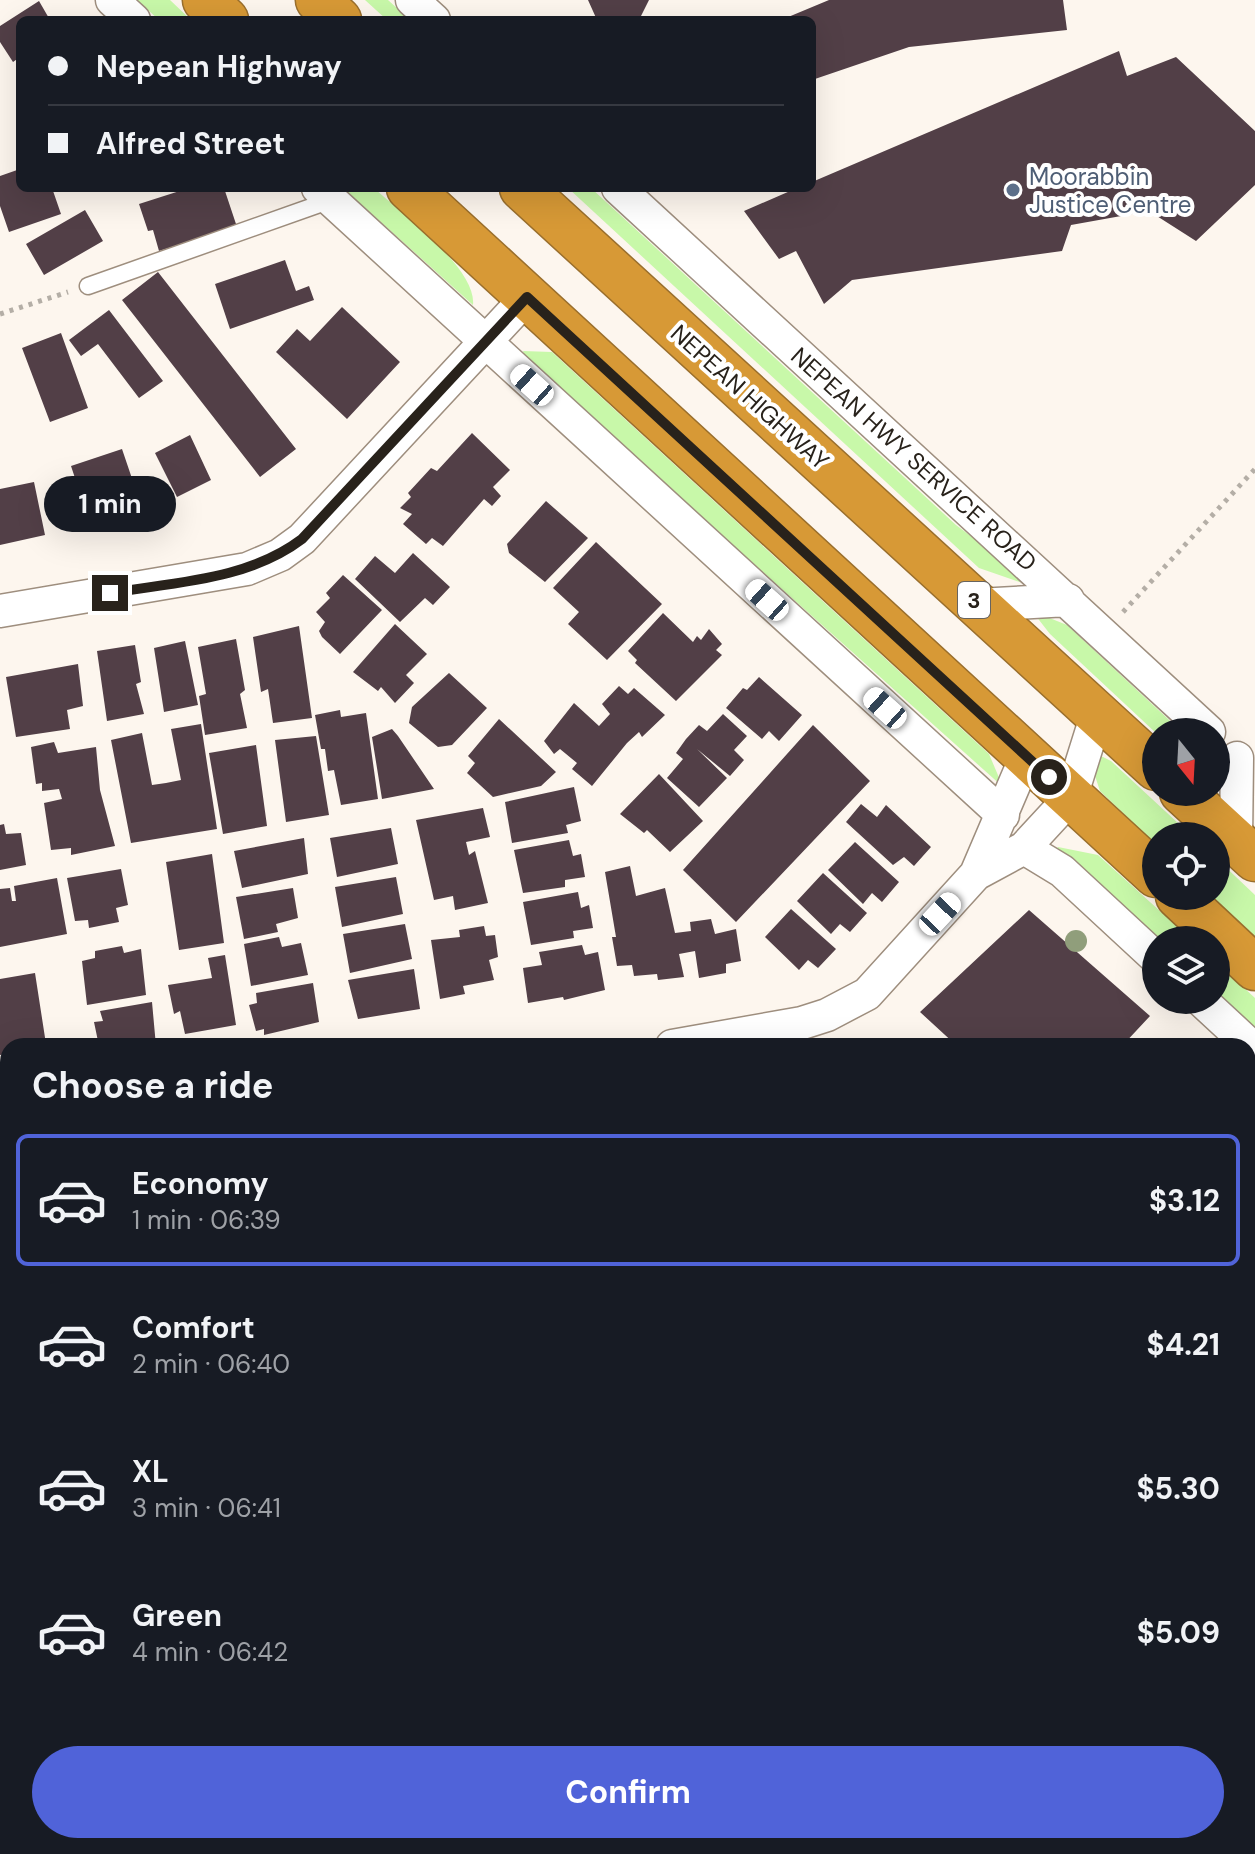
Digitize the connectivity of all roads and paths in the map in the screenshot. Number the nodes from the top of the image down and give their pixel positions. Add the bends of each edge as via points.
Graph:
1 (112, 0) edge
2 (205, 0) edge
3 (318, 0) edge
4 (412, 0) edge
5 (130, 16) edge
6 (222, 16) edge
7 (335, 16) edge
8 (430, 16) edge
9 (413, 192) edge
10 (526, 192) edge
11 (622, 192) edge
12 (324, 194) edge
13 (88, 286) joint
14 (527, 297) junction
15 (0, 314) edge
16 (485, 342) junction
17 (1255, 469) edge
18 (1068, 600) junction
19 (978, 605) junction
20 (0, 611) edge
21 (1103, 634) junction
22 (1097, 714) junction
23 (1194, 718) edge
24 (1142, 755) edge
25 (1026, 757) junction
26 (1236, 757) edge
27 (1071, 797) junction
28 (1197, 806) edge
29 (1003, 815) junction
30 (1024, 848) junction
31 (1246, 850) edge
32 (1142, 862) edge
33 (976, 874) junction
34 (1193, 910) edge
35 (1142, 945) edge
36 (1255, 968) edge
37 (1216, 1014) edge
38 (717, 1038) edge
39 (1242, 1038) edge

1 - 5 street
2 - 6 highway
3 - 7 highway
4 - 8 street
9 - 14 highway
10 - 19 highway, NEPEAN HIGHWAY / 3
11 - 18 street, NEPEAN HWY SERVICE ROAD
12 - 13 lane
12 - 16 street
13 - 15 path
14 - 16 street
14 - 25 highway
16 - 20 street via 302,539 280,555 247,569
16 - 29 street
17 - 21 path
18 - 19 street
18 - 21 street, NEPEAN HWY SERVICE ROAD
19 - 22 highway, NEPEAN HIGHWAY / 3
21 - 23 street, NEPEAN HWY SERVICE ROAD
22 - 24 highway, NEPEAN HIGHWAY / 3
22 - 27 street
25 - 27 highway
25 - 29 street
26 - 31 street
27 - 30 street
27 - 32 highway
28 - 31 highway
29 - 33 street
30 - 33 street
30 - 35 street via 1062,871
33 - 38 street via 867,994 802,1023
34 - 36 highway
37 - 39 street

